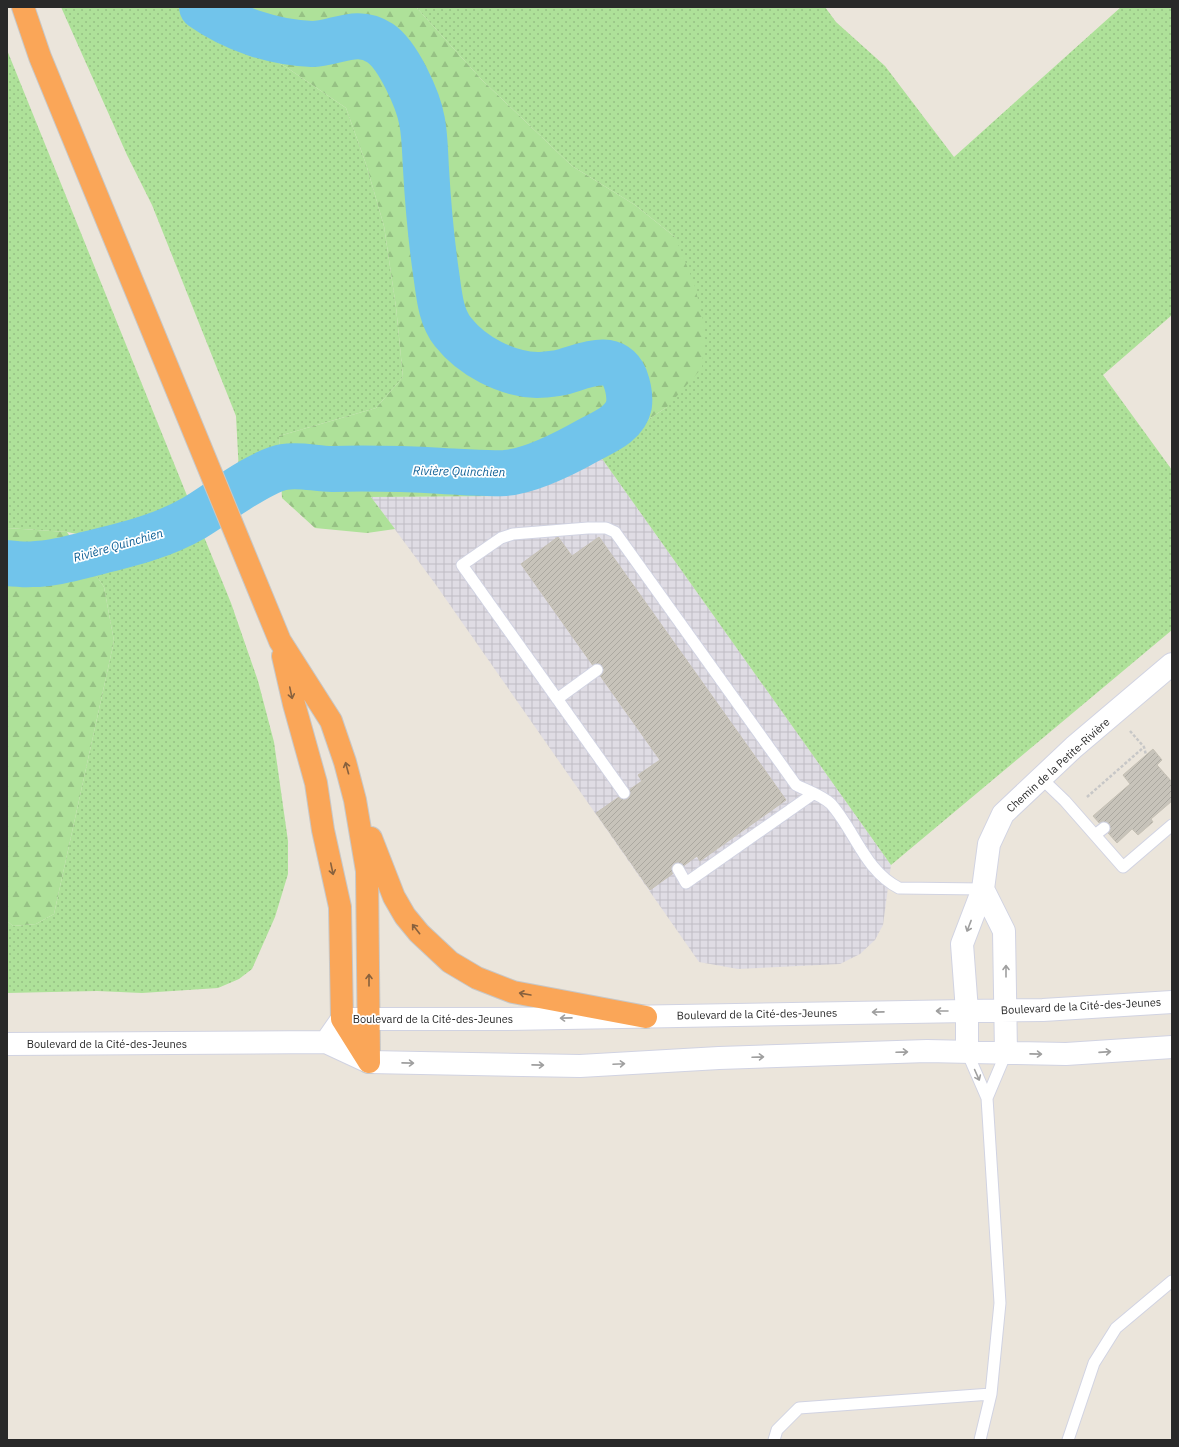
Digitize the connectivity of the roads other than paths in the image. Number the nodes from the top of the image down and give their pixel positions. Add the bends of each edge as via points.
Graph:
1 (14, 7) edge
2 (23, 7) edge
3 (40, 58) junction
4 (280, 641) junction
5 (1172, 664) edge
6 (597, 670) dead end
7 (557, 699) junction
8 (1041, 778) junction
9 (624, 793) dead end
10 (813, 794) junction
11 (355, 800) junction
12 (1172, 825) edge
13 (1104, 828) dead end
14 (1094, 835) junction
15 (678, 869) dead end
16 (983, 889) junction
17 (1172, 1002) edge
18 (1006, 1010) junction
19 (967, 1011) junction
20 (646, 1017) junction
21 (342, 1019) junction
22 (368, 1019) junction
23 (326, 1042) junction
24 (7, 1044) edge
25 (1172, 1047) edge
26 (967, 1052) junction
27 (1006, 1054) junction
28 (369, 1062) junction
29 (987, 1098) junction
30 (1172, 1281) edge
31 (991, 1394) junction
32 (774, 1440) edge
33 (980, 1440) edge
34 (1068, 1440) edge

1 - 3 highway
2 - 3 highway
3 - 4 highway
11 -> 4 highway via 331,721
4 -> 21 highway via 316,783 323,830 340,907
5 - 8 main road, Chemin de la Petite-Rivière
6 - 7 lane
7 - 9 lane
7 - 10 lane via 462,565 501,538 513,534 606,528 615,532 796,785
8 - 14 lane
8 - 16 main road, Chemin de la Petite-Rivière via 1003,814 989,844
10 - 15 lane via 686,883
10 - 16 lane via 830,803 877,872 887,882 899,888
20 -> 11 highway via 513,992 477,978 450,962 419,933 394,897
22 -> 11 highway via 366,871
12 - 14 lane via 1123,868
13 - 14 lane
18 -> 16 main road via 1004,931
16 -> 19 main road, Chemin de la Petite-Rivière via 962,944
17 - 18 main road, Boulevard de la Cité-des-Jeunes
18 - 19 main road, Boulevard de la Cité-des-Jeunes
18 - 27 main road
19 -> 20 main road, Boulevard de la Cité-des-Jeunes
19 - 26 main road, Chemin de la Petite-Rivière
20 -> 22 main road, Boulevard de la Cité-des-Jeunes
21 - 22 main road, Boulevard de la Cité-des-Jeunes
21 - 23 main road
21 - 28 highway
22 - 28 highway
23 - 24 main road, Boulevard de la Cité-des-Jeunes
23 - 28 main road
27 -> 25 main road via 1066,1054
26 - 27 main road
28 -> 26 main road via 580,1066 719,1058
26 -> 29 lane
27 - 29 lane
29 - 31 lane via 1000,1303
30 - 34 lane via 1116,1328 1094,1363
31 - 32 lane via 799,1408 777,1430
31 - 33 lane

